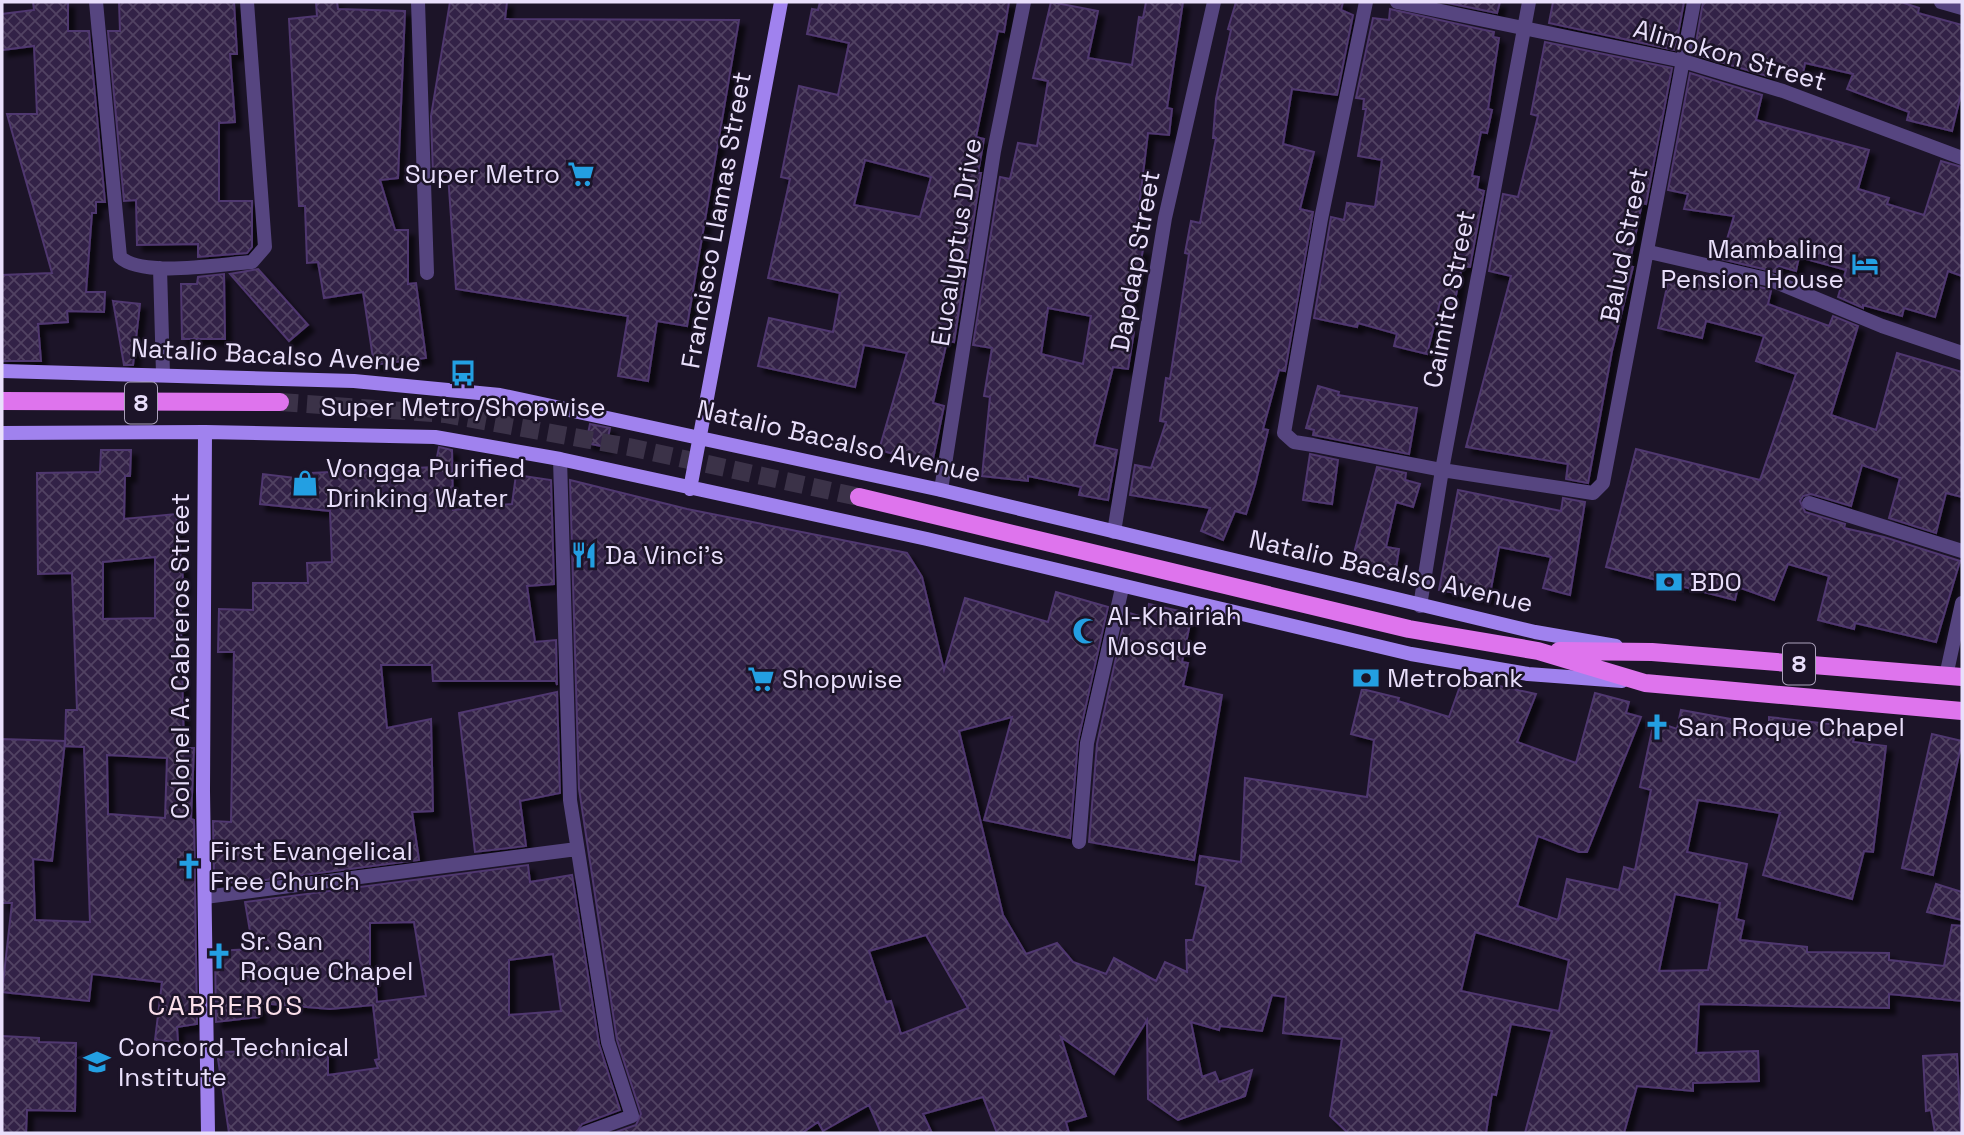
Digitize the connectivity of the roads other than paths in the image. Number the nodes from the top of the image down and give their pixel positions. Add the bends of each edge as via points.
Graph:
1 (96, 2) edge
2 (247, 2) edge
3 (418, 2) edge
4 (781, 2) edge
5 (1024, 2) edge
6 (1214, 2) edge
7 (1366, 2) edge
8 (1397, 2) edge
9 (1529, 2) edge
10 (1694, 2) edge
11 (1941, 2) edge
12 (1962, 8) edge
13 (1524, 29) junction
14 (1683, 61) junction
15 (1962, 155) edge
16 (1649, 252) junction
17 (160, 268) junction
18 (428, 273) dead end
19 (1962, 353) edge
20 (2, 371) edge
21 (163, 374) junction
22 (2, 401) edge
23 (280, 402) tunnel mouth
24 (205, 432) junction
25 (2, 433) edge
26 (701, 437) junction
27 (560, 459) junction
28 (1442, 470) junction
29 (690, 489) junction
30 (941, 490) junction
31 (859, 497) tunnel mouth
32 (1809, 503) dead end
33 (1114, 532) junction
34 (1962, 551) edge
35 (1122, 588) junction
36 (1962, 603) edge
37 (1420, 606) junction
38 (1538, 651) junction
39 (1652, 652) junction
40 (1954, 676) edge
41 (1645, 683) junction
42 (1962, 711) edge
43 (1079, 842) dead end
44 (577, 849) junction
45 (205, 897) junction
46 (208, 1133) edge
47 (585, 1133) edge

1 - 17 street via 120,257 126,263
2 - 17 street via 265,247 252,262
3 - 18 street
4 - 26 main road, Francisco Llamas Street
5 - 30 street, Eucalyptus Drive via 994,151
6 - 33 street, Dapdap Street via 1165,218
7 - 28 street via 1321,219 1284,433 1294,442
8 - 13 street, Alimokon Street
9 - 13 street, Caimito Street
10 - 14 street, Balud Street
11 - 12 street
13 - 14 street, Alimokon Street
13 - 28 street, Caimito Street
14 - 15 street, Alimokon Street
14 - 16 street, Balud Street
16 - 19 street via 1771,280
16 - 28 street, Balud Street via 1603,483 1592,493
17 - 21 street
20 - 21 main road, Natalio Bacalso Avenue / 8
21 - 26 main road, Natalio Bacalso Avenue / 8 via 354,381 500,395
22 - 23 main road, 8
24 - 25 main road, Natalio Bacalso Avenue / 8
24 - 27 main road, Natalio Bacalso Avenue / 8 via 435,436
24 - 45 main road, Colonel A. Cabreros Street
26 - 29 main road, Francisco Llamas Street
26 - 30 main road, Natalio Bacalso Avenue / 8
27 - 29 main road, Natalio Bacalso Avenue / 8
27 - 44 street via 566,747
28 - 37 street, Caimito Street
29 - 35 main road, Natalio Bacalso Avenue / 8 via 927,539
30 - 33 main road, Natalio Bacalso Avenue / 8
31 - 38 main road, 8 via 1409,629
32 - 34 street
33 - 37 main road, Natalio Bacalso Avenue / 8
35 - 41 main road, Natalio Bacalso Avenue / 8 via 1411,654 1528,674
35 - 43 street via 1087,743
36 - 40 street
37 - 39 main road, Natalio Bacalso Avenue / 8
38 - 39 main road, Natalio Bacalso Avenue / 8
38 - 41 main road, Natalio Bacalso Avenue / 8
39 - 40 main road, Natalio Bacalso Avenue / 8
41 - 42 main road, Natalio Bacalso Avenue / 8
44 - 45 street
44 - 47 street via 608,1042 632,1116
45 - 46 main road, Colonel A. Cabreros Street

